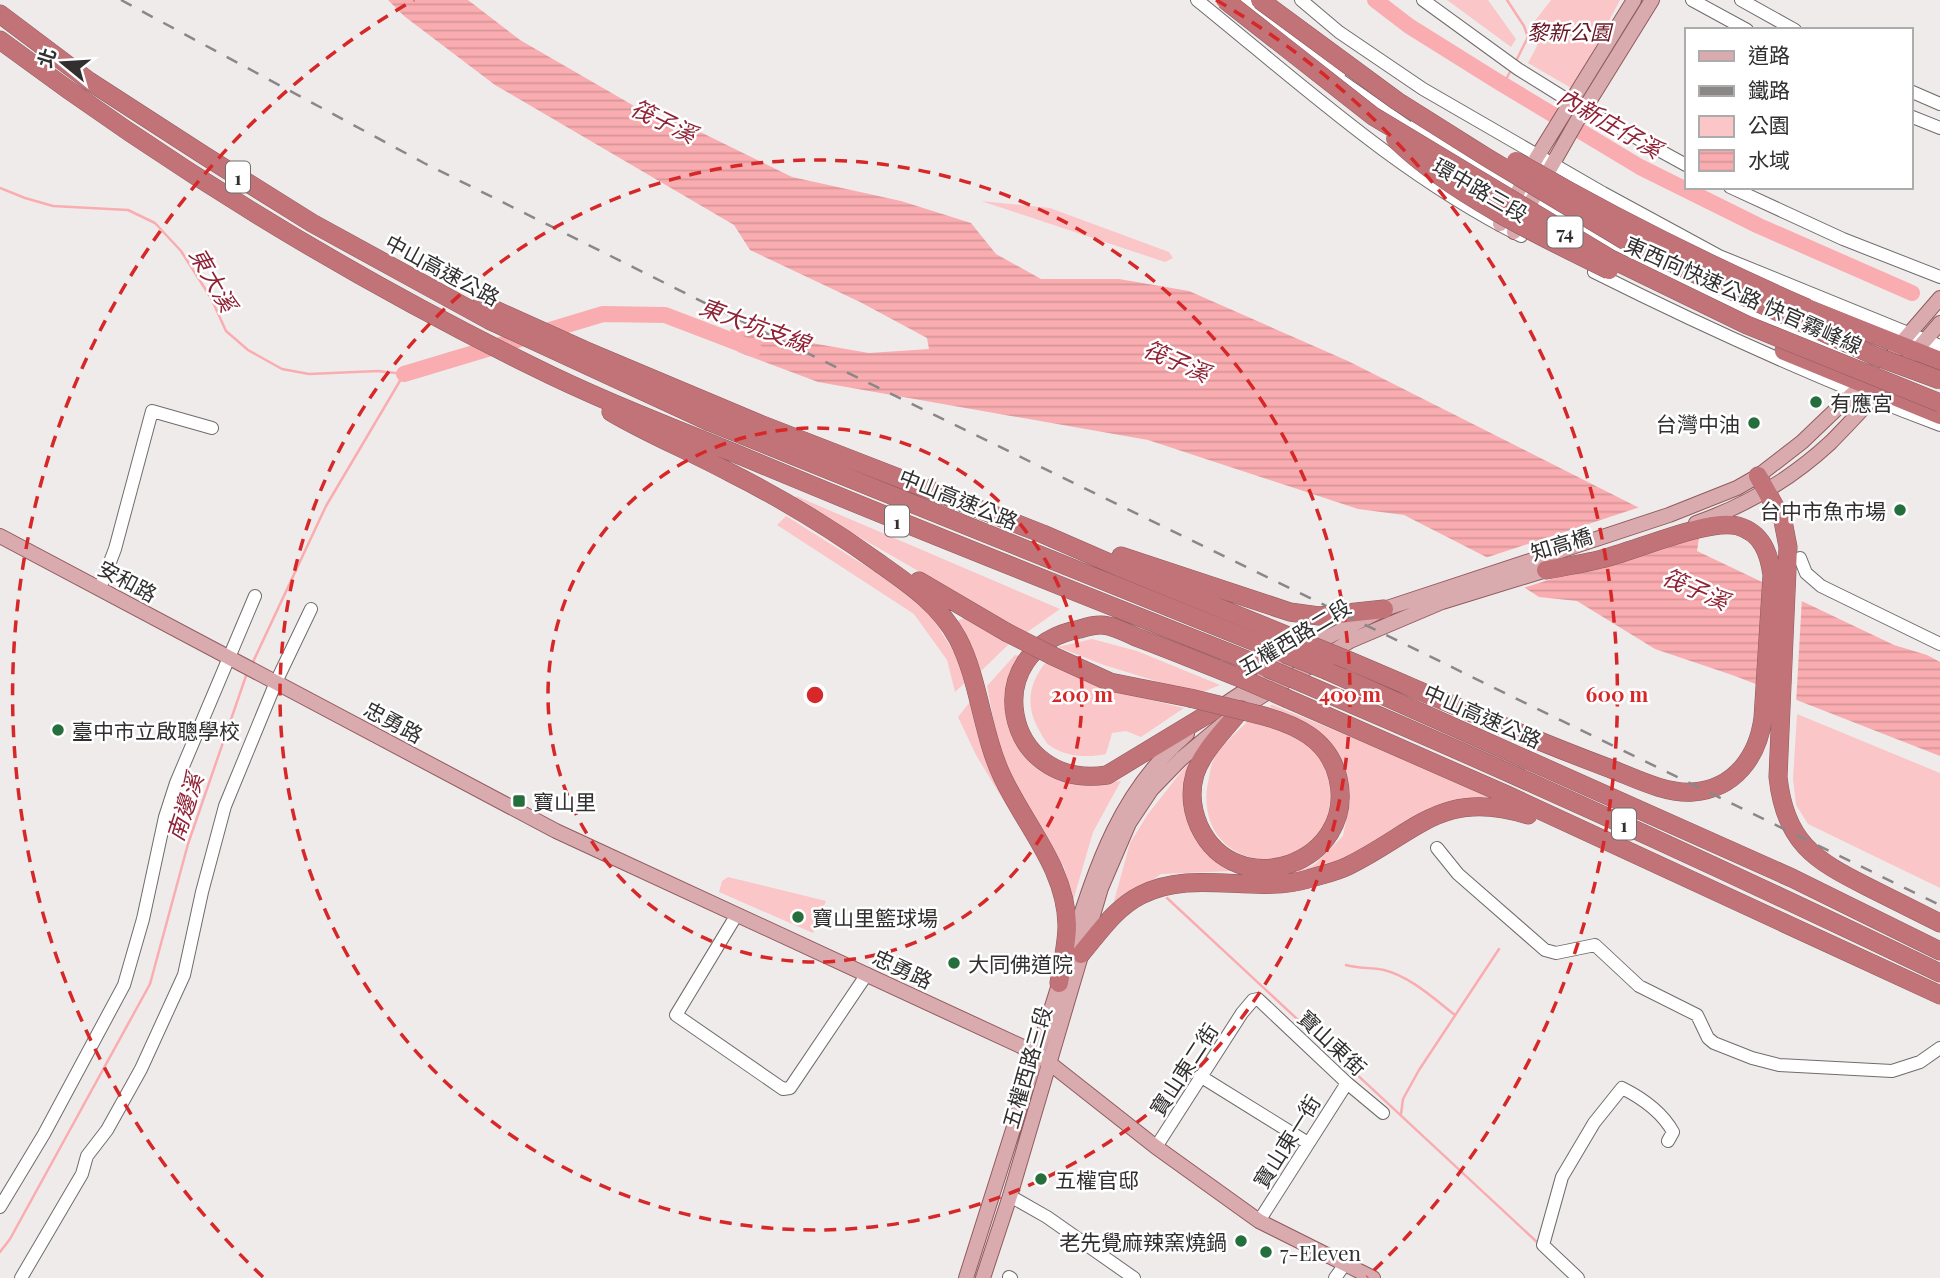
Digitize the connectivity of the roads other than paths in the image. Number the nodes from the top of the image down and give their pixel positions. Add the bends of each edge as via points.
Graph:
1 (1197, 0) edge
2 (1224, 0) edge
3 (1235, 0) edge
4 (1245, 0) edge
5 (1260, 0) edge
6 (1301, 0) edge
7 (1423, 0) edge
8 (1634, 0) edge
9 (1652, 0) edge
10 (1692, 0) edge
11 (1741, 0) edge
12 (0, 14) edge
13 (1743, 28) edge
14 (1791, 28) edge
15 (0, 40) edge
16 (1912, 92) edge
17 (1397, 101) junction
18 (1940, 104) edge
19 (1567, 108) junction
20 (1581, 115) junction
21 (1373, 116) junction
22 (1912, 117) edge
23 (1940, 128) edge
24 (1540, 152) junction
25 (1555, 160) junction
26 (1685, 165) edge
27 (1734, 189) edge
28 (1518, 192) junction
29 (1531, 200) junction
30 (1500, 224) junction
31 (1514, 232) junction
32 (1940, 277) edge
33 (1940, 298) edge
34 (1940, 323) edge
35 (1911, 346) junction
36 (1940, 346) edge
37 (580, 356) junction
38 (1940, 360) edge
39 (539, 370) junction
40 (1940, 375) edge
41 (1940, 380) edge
42 (1873, 384) junction
43 (1940, 397) edge
44 (1940, 403) edge
45 (1940, 415) edge
46 (1940, 425) edge
47 (212, 428) dead end
48 (1762, 484) junction
49 (1700, 526) junction
50 (1043, 534) junction
51 (0, 536) edge
52 (860, 549) junction
53 (1800, 558) dead end
54 (1546, 570) joint
55 (1780, 573) junction
56 (100, 588) junction
57 (256, 596) dead end
58 (1441, 597) junction
59 (311, 609) dead end
60 (1384, 609) junction
61 (1940, 644) edge
62 (232, 660) junction
63 (276, 682) junction
64 (1772, 702) junction
65 (1241, 709) junction
66 (1213, 711) junction
67 (1603, 839) junction
68 (1437, 848) dead end
69 (736, 916) junction
70 (1940, 923) edge
71 (1940, 951) edge
72 (1081, 954) junction
73 (1940, 972) edge
74 (867, 974) junction
75 (1059, 983) junction
76 (1940, 995) edge
77 (1258, 999) joint
78 (1940, 1048) edge
79 (1044, 1059) junction
80 (1200, 1076) junction
81 (1347, 1083) junction
82 (1383, 1112) dead end
83 (1668, 1140) dead end
84 (1308, 1143) junction
85 (1156, 1146) junction
86 (1010, 1195) junction
87 (0, 1208) edge
88 (1259, 1221) junction
89 (1345, 1264) junction
90 (21, 1278) edge
91 (966, 1278) edge
92 (983, 1278) edge
93 (1134, 1278) edge
94 (1335, 1278) edge
95 (1373, 1278) edge
96 (1578, 1278) edge

1 - 30 street, 環中路三段 via 1430,184
2 - 21 highway, 東西向快速公路 快官霧峰線 / 74, bridge
3 - 28 street, 環中路三段 via 1421,136
4 - 28 street, 環中路三段 via 1424,132
5 - 17 highway, 東西向快速公路 快官霧峰線 / 74, bridge
6 - 24 street via 1423,89
7 - 19 street
8 - 19 main road
9 - 20 main road
10 - 13 street
11 - 14 street
12 - 37 highway, 中山高速公路 / 1 via 89,81 312,223 417,281
15 - 39 highway, 中山高速公路 / 1 via 68,91 304,242
16 - 18 street
17 - 35 highway, bridge via 1434,112 1613,216 1719,270
17 - 41 highway, 東西向快速公路 快官霧峰線 / 74, bridge via 1624,240 1875,356
19 - 20 street
19 - 24 main road
20 - 25 main road
20 - 26 street
21 - 42 highway, bridge via 1419,161 1466,194 1569,250 1784,351
21 - 44 highway, 東西向快速公路 快官霧峰線 / 74, bridge via 1609,258 1747,325
22 - 23 street
24 - 25 street
24 - 28 main road
25 - 29 main road
25 - 35 street via 1719,256
27 - 32 street
28 - 29 street, 環中路三段
28 - 30 main road
29 - 31 main road
29 - 42 street, 環中路三段 via 1617,253
30 - 31 street, 環中路三段
31 - 42 street, 環中路三段 via 1689,319
33 - 35 main road
34 - 35 main road
35 - 36 street
35 - 38 highway
35 - 40 street
35 - 42 main road
37 - 50 highway
37 - 71 highway, 中山高速公路 / 1, bridge via 710,422 1328,671 1780,872
39 - 52 highway via 619,417 781,500
39 - 73 highway, 中山高速公路 / 1, bridge via 834,495 1305,684 1514,774
42 - 43 street
42 - 45 highway
42 - 46 street
42 - 48 main road via 1828,444
47 - 56 street via 152,411
48 - 49 main road
48 - 55 highway via 1783,521 1788,547
48 - 58 main road, 知高橋 via 1737,488
49 - 54 highway via 1607,558
49 - 55 highway via 1745,528 1762,541
50 - 60 highway via 1290,612 1319,615
50 - 64 highway, bridge via 1586,759 1684,792 1713,788 1744,767
51 - 56 main road, 安和路
52 - 65 highway, bridge via 1006,632 1110,682 1190,698 1260,715 1286,721 1317,740 1329,755 1339,783 1338,813 1325,840 1303,859 1274,869 1227,858 1206,839 1194,812 1193,783 1202,758
52 - 75 highway via 919,591 959,641 1002,775 1053,864 1065,901 1067,928
53 - 61 street via 1806,573 1821,586
54 - 58 main road, 知高橋
55 - 64 highway
56 - 62 main road, 安和路
57 - 62 street
58 - 60 main road, 五權西路二段
58 - 65 main road, 五權西路二段 via 1350,641
59 - 63 street
60 - 66 main road, 五權西路二段 via 1320,641
62 - 63 main road, 安和路
62 - 87 street via 172,794 124,985
63 - 69 main road, 忠勇路 via 556,831
63 - 90 street via 225,806 184,975 172,1006 128,1093 87,1156 82,1174
64 - 70 highway via 1779,788 1789,821 1802,842 1830,868
65 - 72 main road, 五權西路三段 via 1181,758 1129,823 1101,888
66 - 67 highway, bridge via 1107,775 1089,778 1058,771 1035,755 1016,723 1014,695 1022,667 1041,644 1068,631 1100,625 1240,678
66 - 75 main road, 五權西路三段 via 1164,753 1123,810 1093,876
67 - 72 highway via 1503,807 1442,812 1347,867 1292,884 1195,882 1167,885 1141,895 1118,911
67 - 76 highway
68 - 78 street via 1472,887 1545,950 1556,953 1595,945 1639,986 1697,1015 1714,1043 1740,1054 1779,1065 1892,1071 1920,1062
69 - 74 main road, 忠勇路
69 - 74 street via 676,1015 783,1089 790,1088
72 - 79 main road, 五權西路三段
74 - 79 main road, 忠勇路
75 - 79 main road, 五權西路三段
77 - 80 street, 寶山東二街 via 1242,1013
77 - 81 street, 寶山東街
79 - 85 main road, 忠勇路
79 - 86 main road, 五權西路三段
79 - 91 main road, 五權西路三段
80 - 84 street
80 - 85 street, 寶山東二街
81 - 82 street, 寶山東街
81 - 84 street, 寶山東一街
83 - 96 street via 1673,1132 1667,1122 1622,1088 1594,1123 1562,1177 1544,1245
84 - 88 street, 寶山東一街
85 - 88 main road, 忠勇路
86 - 92 main road, 五權西路三段
86 - 93 street
88 - 89 main road, 忠勇路
89 - 94 street
89 - 95 main road, 忠勇路

